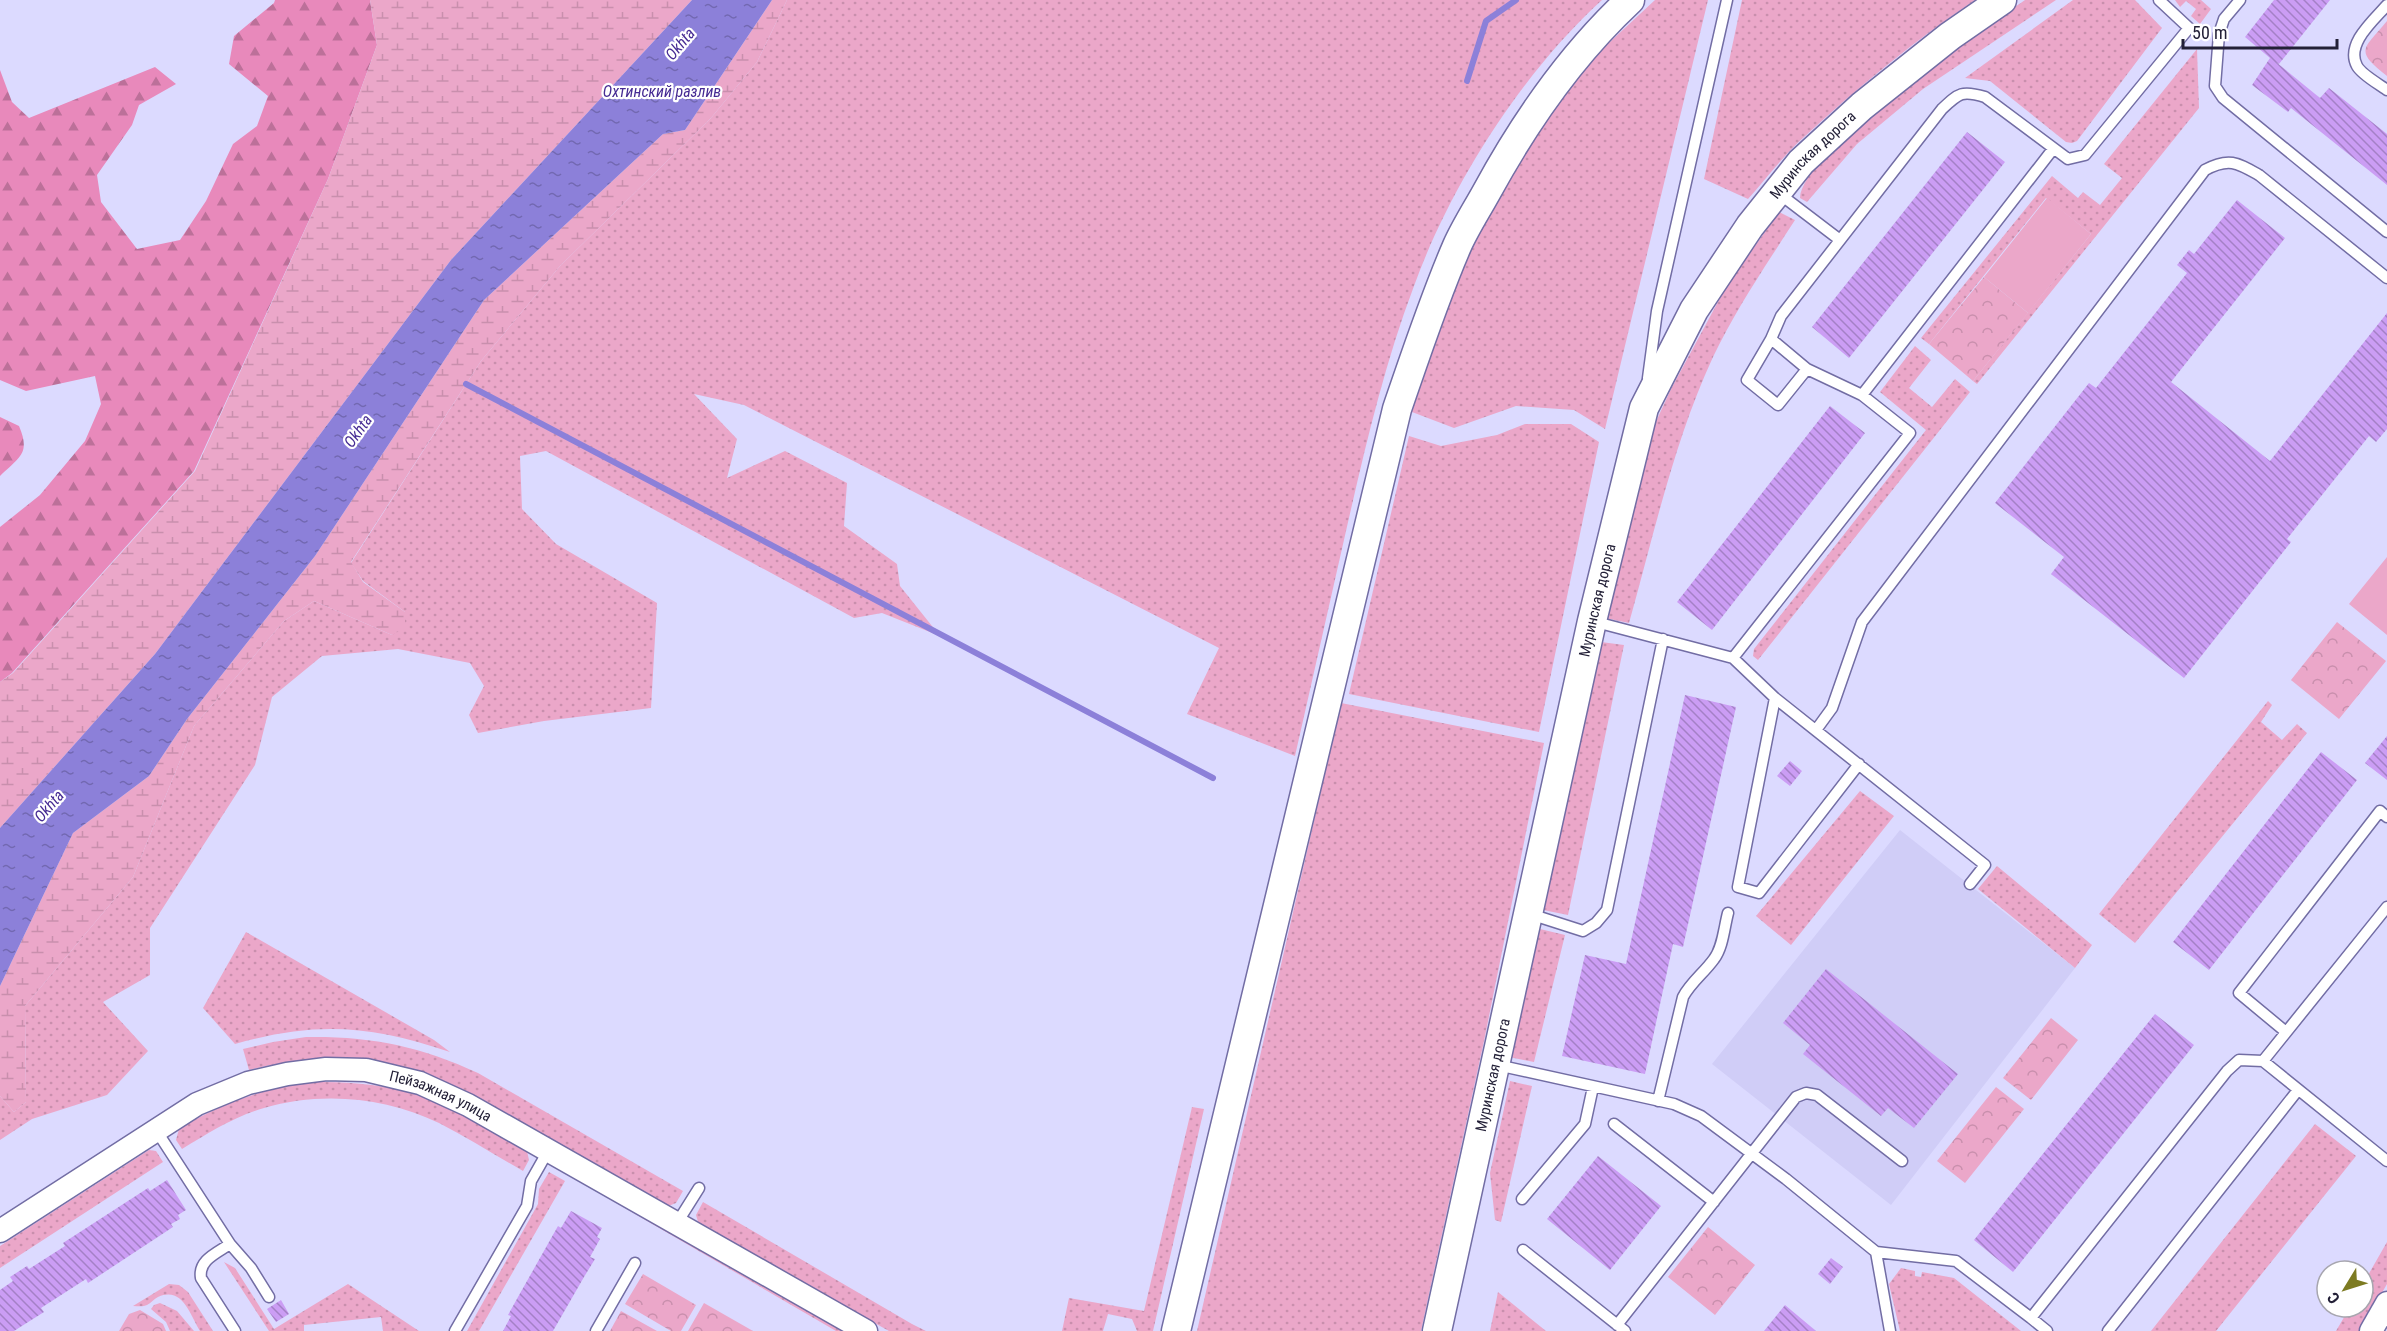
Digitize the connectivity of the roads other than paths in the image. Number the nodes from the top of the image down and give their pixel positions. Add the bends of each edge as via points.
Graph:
1 (1630, 0) edge
2 (1726, 0) edge
3 (2002, 0) edge
4 (2159, 0) edge
5 (2237, 1) edge
6 (2387, 5) edge
7 (2387, 90) edge
8 (2053, 149) junction
9 (1777, 192) junction
10 (2387, 232) edge
11 (1840, 240) junction
12 (2387, 278) edge
13 (1771, 339) junction
14 (1807, 369) junction
15 (1862, 395) junction
16 (1644, 408) junction
17 (1592, 621) junction
18 (1663, 639) junction
19 (1733, 658) junction
20 (1775, 698) junction
21 (1816, 730) junction
22 (1859, 764) junction
23 (2387, 817) edge
24 (1970, 884) dead end
25 (2387, 907) edge
26 (1728, 913) dead end
27 (1530, 914) junction
28 (2286, 1032) junction
29 (2263, 1061) junction
30 (1497, 1064) junction
31 (1593, 1087) junction
32 (2298, 1090) junction
33 (1658, 1101) junction
34 (1614, 1124) dead end
35 (156, 1130) junction
36 (548, 1151) junction
37 (1752, 1154) junction
38 (1902, 1161) dead end
39 (2387, 1161) edge
40 (699, 1188) dead end
41 (1522, 1199) dead end
42 (1714, 1202) junction
43 (677, 1223) junction
44 (0, 1231) edge
45 (230, 1244) junction
46 (1523, 1250) dead end
47 (1876, 1252) junction
48 (635, 1263) dead end
49 (269, 1297) dead end
50 (2387, 1303) edge
51 (2031, 1318) junction
52 (1621, 1328) edge
53 (235, 1331) edge
54 (455, 1331) edge
55 (596, 1331) edge
56 (866, 1331) edge
57 (1176, 1331) edge
58 (1437, 1331) edge
59 (1890, 1331) edge
60 (2047, 1331) edge
61 (2108, 1331) edge
62 (2371, 1331) edge

1 - 57 street via 1601,26 1512,144 1458,243 1404,387
2 - 16 lane via 1657,311
3 - 9 street, Муринская дорога via 1862,106 1801,162
4 - 8 lane via 2189,28 2085,155 2068,159
5 - 10 lane via 2219,34 2215,86 2223,98
6 - 7 lane via 2356,42 2354,53 2357,67
8 - 11 lane via 1985,97 1969,92 1955,97
8 - 15 lane
9 - 11 lane
9 - 16 street, Муринская дорога via 1694,310
11 - 13 lane via 1781,316
12 - 21 lane via 2239,163 2220,162 2205,170 1862,622 1832,708
13 - 14 lane
13 - 14 lane via 1747,380 1778,405
14 - 15 lane
15 - 19 lane via 1910,433
16 - 17 street, Муринская дорога
17 - 18 lane
17 - 27 street, Муринская дорога
18 - 19 lane
18 - 27 lane via 1608,910 1583,931
19 - 20 lane
20 - 21 lane
20 - 22 lane via 1738,887 1759,893
21 - 22 lane
22 - 24 lane via 1985,865
23 - 28 lane via 2380,811 2239,993
25 - 28 lane
26 - 33 lane via 1714,959 1683,997
27 - 30 street, Муринская дорога
28 - 29 lane
29 - 32 lane
29 - 51 lane via 2239,1060 2227,1071
30 - 31 lane
30 - 58 street, Муринская дорога
31 - 33 lane
31 - 41 lane via 1585,1124
32 - 39 lane
32 - 61 lane
33 - 37 lane via 1701,1116
34 - 42 lane
35 - 36 street, Пейзажная улица via 197,1104 249,1083 326,1069 366,1070 420,1083 468,1105
35 - 44 street, Пейзажная улица
35 - 45 lane
36 - 43 street, Пейзажная улица
36 - 54 lane via 531,1181 526,1206
37 - 38 lane via 1796,1097 1806,1093 1817,1095
37 - 42 lane
37 - 47 lane
40 - 43 lane
42 - 52 lane
43 - 56 street, Пейзажная улица
45 - 49 lane
45 - 53 lane via 204,1261 200,1269 201,1278
46 - 52 lane
47 - 51 lane via 1956,1261
47 - 59 lane
48 - 55 lane
50 - 62 street
51 - 60 lane

